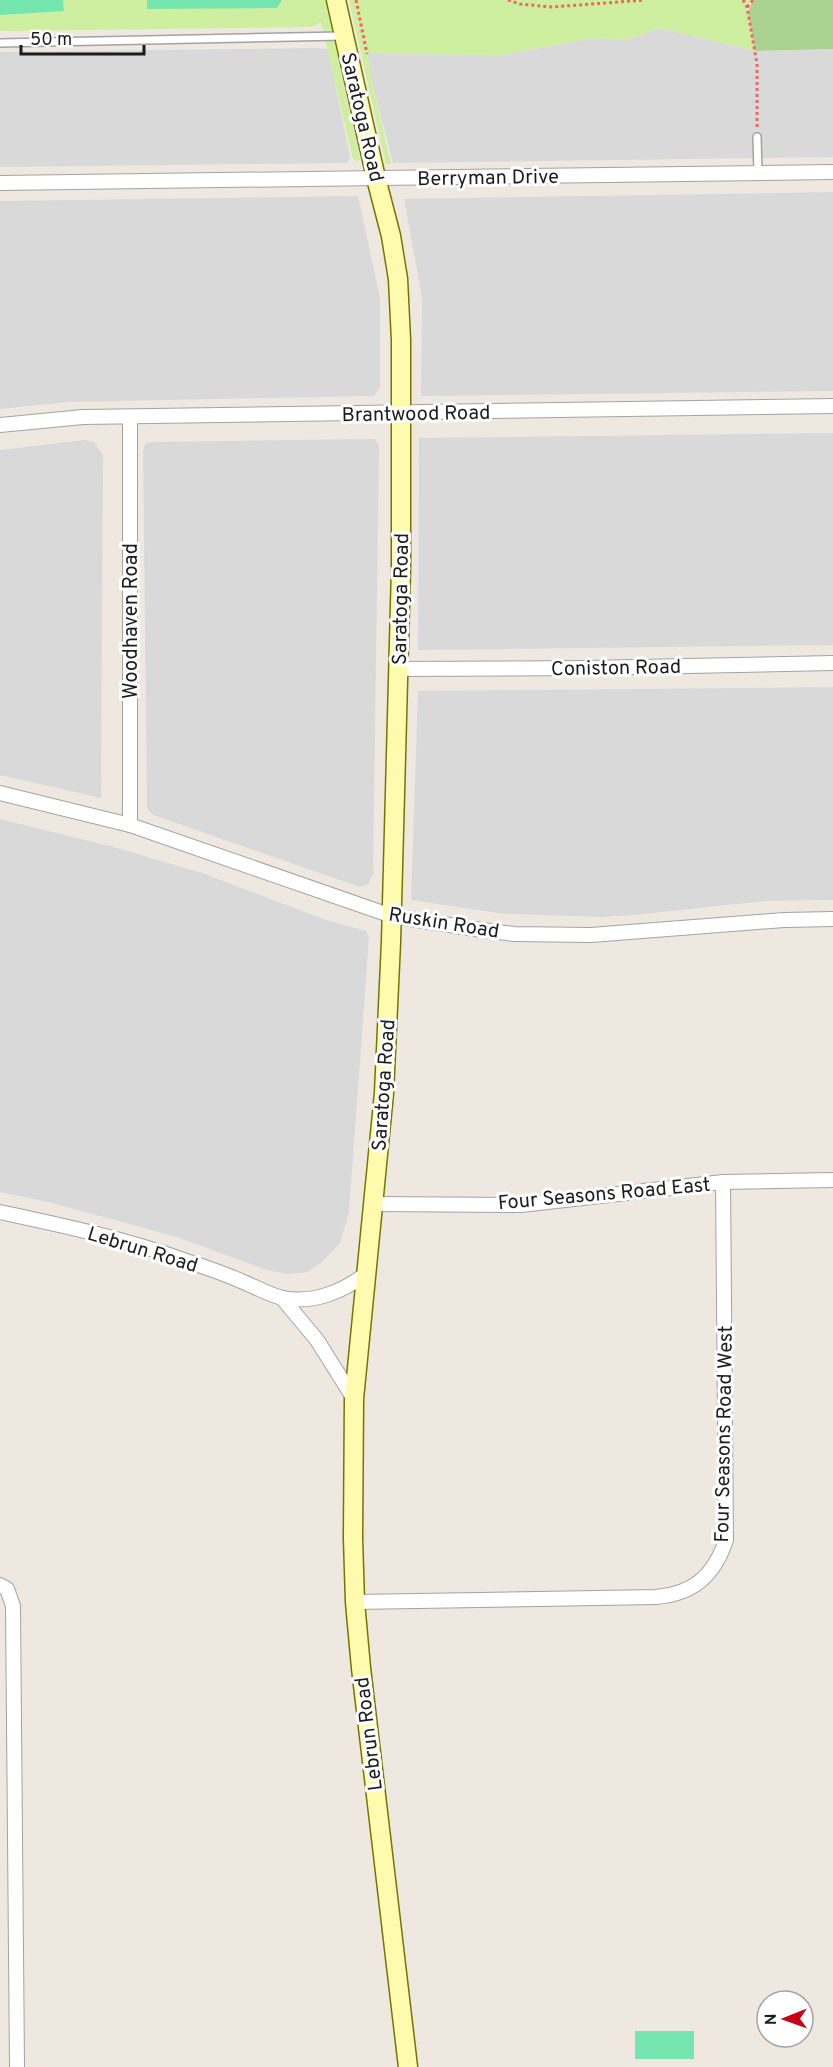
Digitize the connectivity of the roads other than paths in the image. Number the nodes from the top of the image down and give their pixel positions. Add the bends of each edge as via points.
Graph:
1 (336, 0) edge
2 (344, 36) junction
3 (0, 43) edge
4 (757, 137) road end
5 (833, 172) edge
6 (758, 173) junction
7 (376, 178) junction
8 (0, 183) edge
9 (833, 406) edge
10 (402, 413) junction
11 (130, 417) junction
12 (0, 424) edge
13 (833, 663) edge
14 (399, 669) junction
15 (0, 794) edge
16 (130, 825) junction
17 (392, 916) junction
18 (833, 919) edge
19 (833, 1180) edge
20 (723, 1182) junction
21 (375, 1204) junction
22 (0, 1212) edge
23 (367, 1272) junction
24 (282, 1298) junction
25 (354, 1399) junction
26 (0, 1585) edge
27 (355, 1602) junction
28 (17, 2067) edge
29 (408, 2067) edge

1 - 2 street, Saratoga Road
2 - 3 lane
2 - 7 street, Saratoga Road
4 - 6 lane
5 - 6 street, Berryman Drive
6 - 7 street, Berryman Drive
7 - 8 street, Berryman Drive
7 - 10 street, Saratoga Road via 398,279
9 - 10 street, Brantwood Road
10 - 11 street, Brantwood Road
10 - 14 street, Saratoga Road
11 - 12 street, Brantwood Road
11 - 16 street, Woodhaven Road
13 - 14 street, Coniston Road
14 - 17 street, Saratoga Road
15 - 16 street, Ruskin Road
16 - 17 street, Ruskin Road
17 - 18 street, Ruskin Road via 514,934 591,935
17 - 21 street, Saratoga Road
19 - 20 street, Four Seasons Road East
20 - 21 street, Four Seasons Road East via 521,1205
20 - 27 street, Four Seasons Road West via 726,1540 712,1570 685,1591 656,1597
21 - 23 street, Lebrun Road
22 - 24 street, Lebrun Road via 157,1251
23 - 24 street, Lebrun Road via 353,1284 319,1298
23 - 25 street, Lebrun Road
24 - 25 street, Lebrun Road via 317,1340
25 - 27 street, Lebrun Road
26 - 28 street via 7,1589 13,1606
27 - 29 street, Lebrun Road

